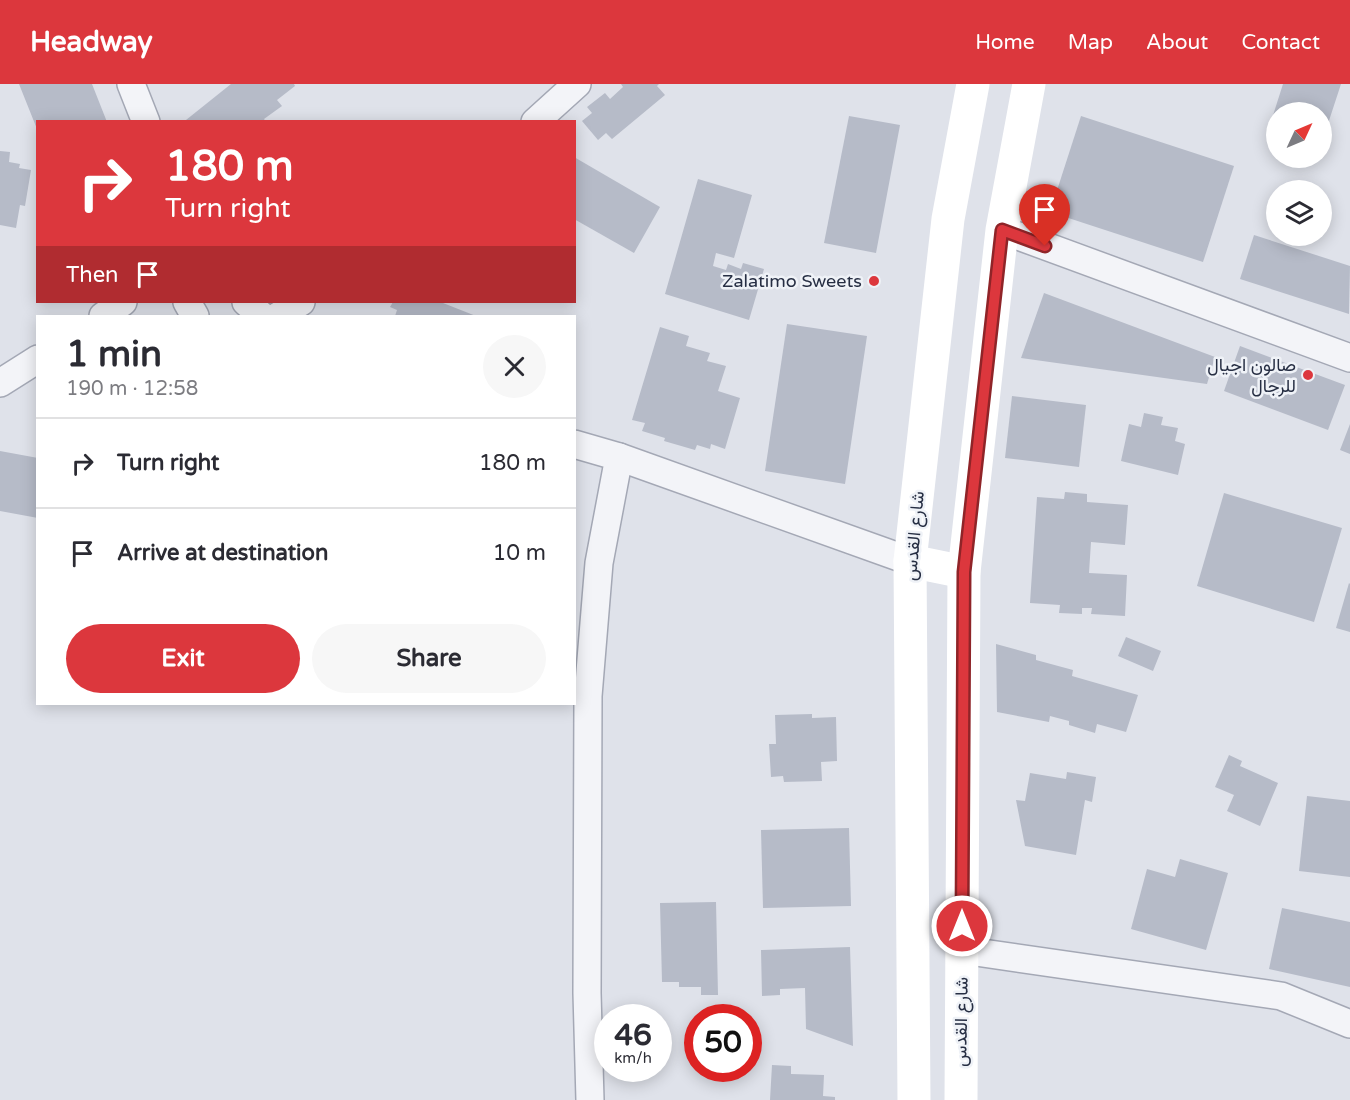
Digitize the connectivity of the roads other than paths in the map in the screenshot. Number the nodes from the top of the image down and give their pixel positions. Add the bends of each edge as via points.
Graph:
1 (131, 84) edge
2 (577, 84) edge
3 (973, 84) edge
4 (1029, 84) edge
5 (145, 120) edge
6 (537, 120) edge
7 (1002, 230) junction
8 (122, 303) edge
9 (247, 303) edge
10 (299, 303) edge
11 (104, 315) edge
12 (260, 315) edge
13 (280, 315) edge
14 (1350, 358) edge
15 (36, 360) edge
16 (0, 383) edge
17 (576, 445) edge
18 (620, 457) junction
19 (910, 561) junction
20 (964, 572) junction
21 (914, 942) junction
22 (962, 950) junction
23 (1350, 1024) edge
24 (590, 1100) edge
25 (914, 1100) edge
26 (961, 1100) edge

1 - 5 street
2 - 6 street
3 - 19 main road, شارع القدس via 948,219
4 - 7 main road, شارع القدس
7 - 14 street
7 - 20 main road, شارع القدس
8 - 11 street
9 - 12 street
10 - 13 street
15 - 16 street
17 - 18 street
18 - 19 street
18 - 24 street via 599,563 588,696 586,993
19 - 20 main road
19 - 21 main road, شارع القدس
20 - 22 main road, شارع القدس
21 - 22 main road
21 - 25 main road, شارع القدس
22 - 23 street via 1281,996
22 - 26 main road, شارع القدس

